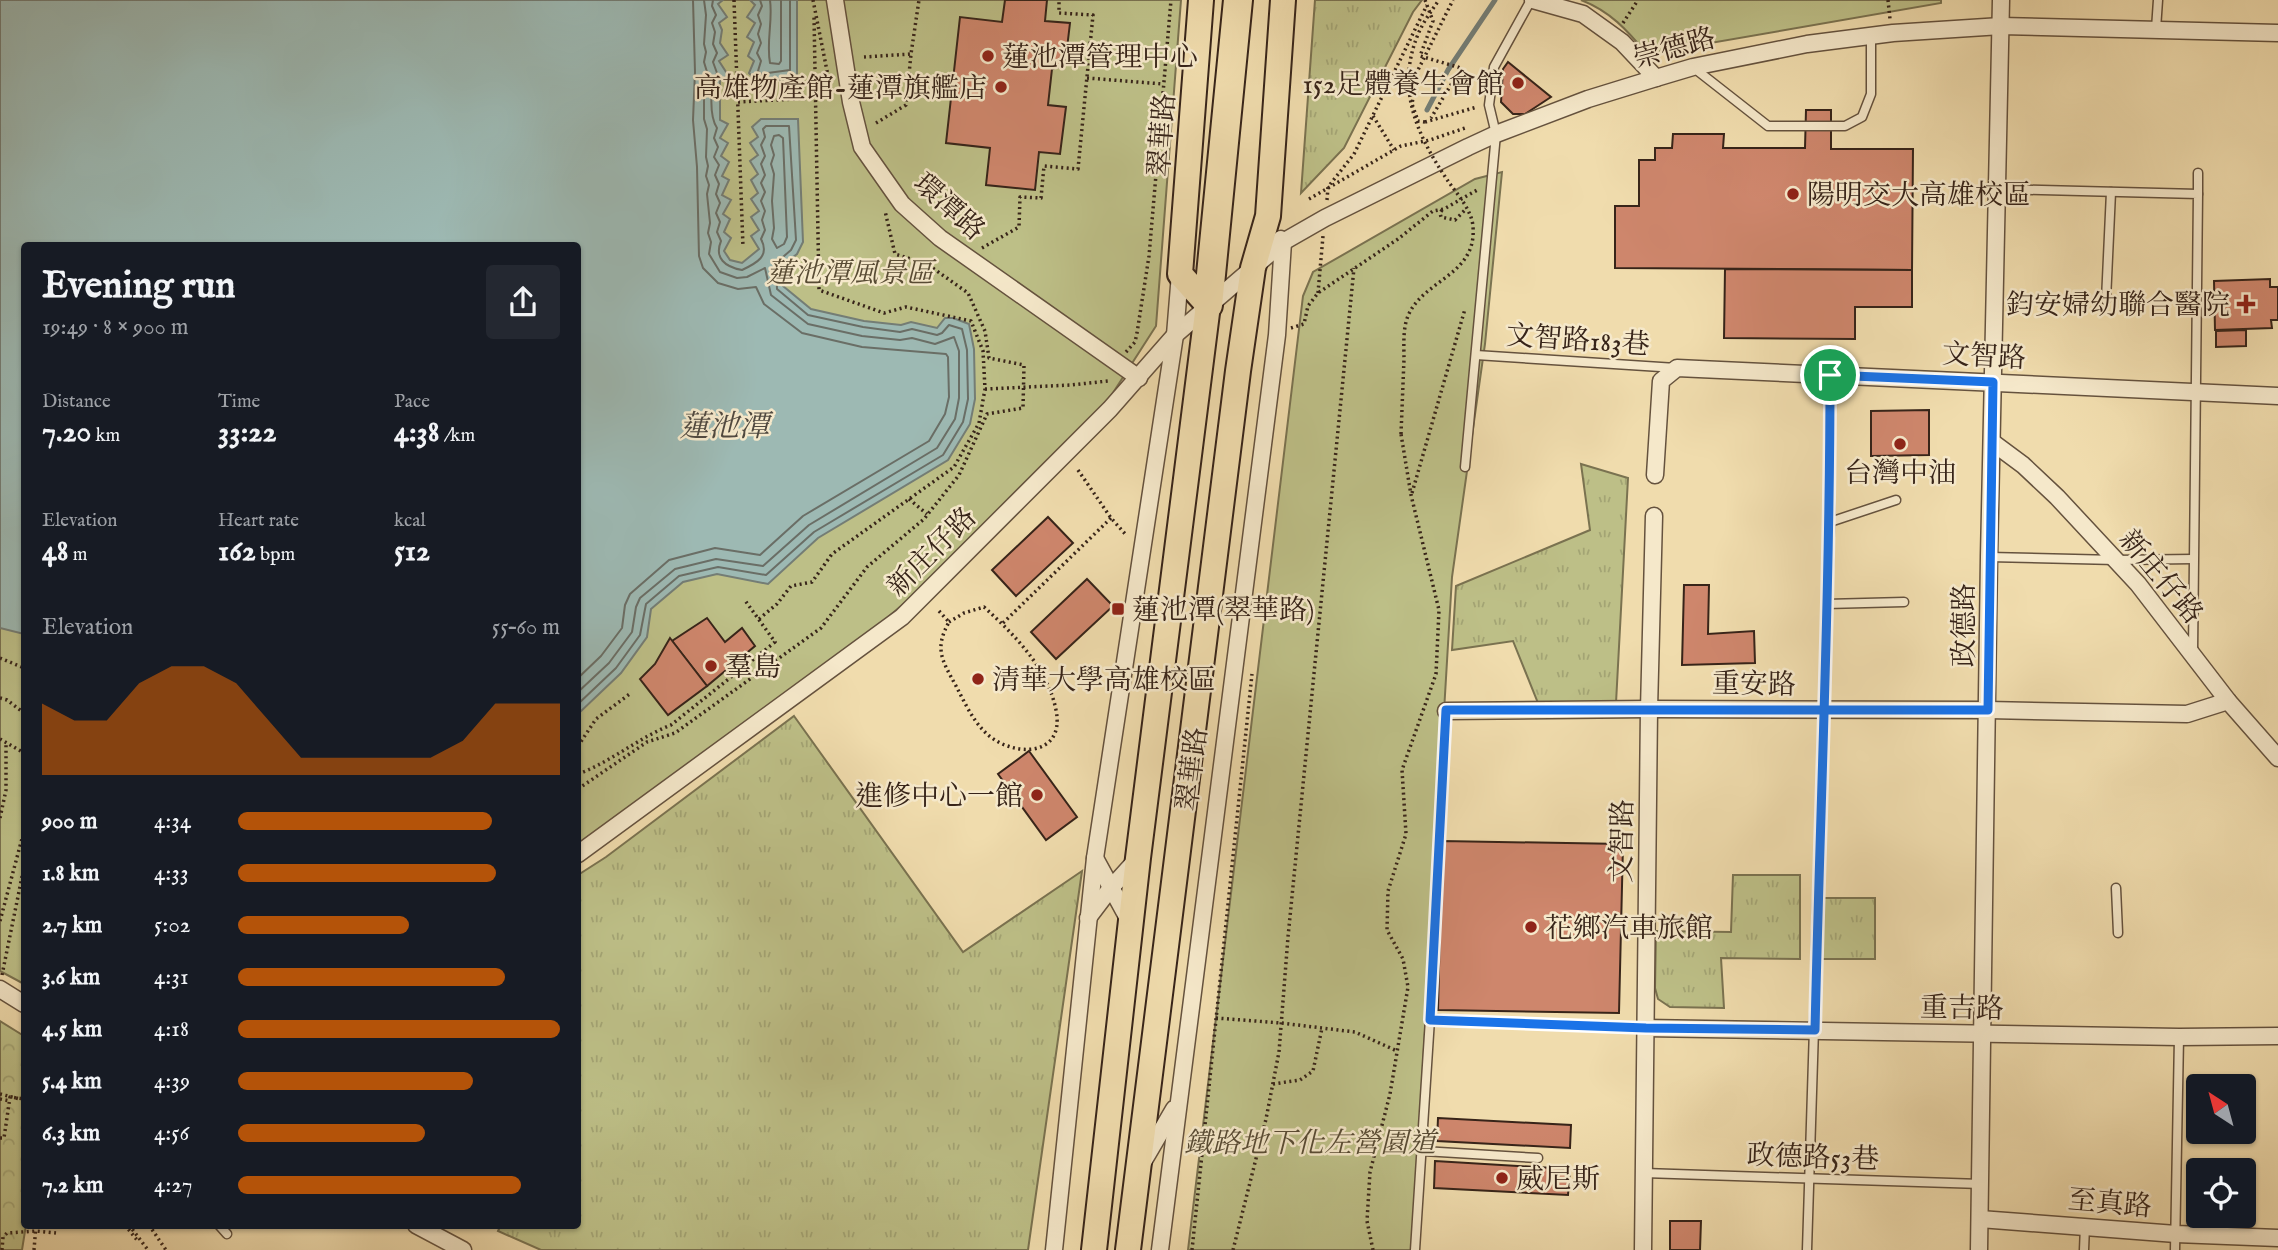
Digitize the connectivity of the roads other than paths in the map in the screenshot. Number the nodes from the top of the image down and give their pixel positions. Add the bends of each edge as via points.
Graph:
1 (835, 0) edge
2 (1201, 0) edge
3 (1238, 0) edge
4 (1283, 0) edge
5 (1532, 0) edge
6 (2001, 0) edge
7 (2158, 0) edge
8 (2001, 26) junction
9 (2156, 29) junction
10 (2278, 33) edge
11 (1871, 36) junction
12 (1693, 67) junction
13 (1656, 78) junction
14 (1496, 134) junction
15 (2198, 173) dead end
16 (1997, 189) junction
17 (2111, 192) junction
18 (2198, 194) junction
19 (1268, 216) junction
20 (1283, 242) junction
21 (1254, 268) junction
22 (1180, 274) junction
23 (2106, 300) dead end
24 (1208, 305) junction
25 (1175, 335) junction
26 (1476, 355) junction
27 (1677, 368) junction
28 (1830, 375) junction
29 (1139, 378) junction
30 (1993, 382) junction
31 (2197, 391) junction
32 (2278, 396) edge
33 (1992, 442) junction
34 (1465, 467) dead end
35 (1655, 475) dead end
36 (1896, 500) dead end
37 (1654, 516) dead end
38 (1830, 522) junction
39 (1989, 556) junction
40 (2193, 559) junction
41 (2116, 560) junction
42 (1904, 602) dead end
43 (1826, 604) junction
44 (2193, 655) junction
45 (2228, 701) junction
46 (1649, 709) junction
47 (1446, 710) joint
48 (1823, 710) junction
49 (1988, 710) junction
50 (2278, 758) edge
51 (581, 852) edge
52 (1095, 858) junction
53 (1138, 858) junction
54 (2116, 888) dead end
55 (1110, 889) junction
56 (1087, 919) junction
57 (1131, 925) junction
58 (2118, 933) dead end
59 (0, 987) edge
60 (21, 1002) edge
61 (1430, 1020) junction
62 (1646, 1028) junction
63 (1815, 1030) junction
64 (1982, 1034) junction
65 (2278, 1036) edge
66 (2179, 1037) junction
67 (1177, 1103) junction
68 (1146, 1104) junction
69 (1158, 1137) junction
70 (1423, 1151) junction
71 (1538, 1158) dead end
72 (1169, 1168) junction
73 (1138, 1170) junction
74 (1644, 1172) junction
75 (1809, 1179) junction
76 (1981, 1184) junction
77 (1980, 1219) junction
78 (2085, 1226) junction
79 (223, 1229) edge
80 (424, 1229) edge
81 (228, 1234) dead end
82 (2278, 1238) edge
83 (2175, 1242) edge
84 (463, 1250) edge
85 (1054, 1250) edge
86 (1094, 1250) edge
87 (1128, 1250) edge
88 (1160, 1250) edge
89 (1415, 1250) edge
90 (1643, 1250) edge
91 (1807, 1250) edge
92 (1979, 1250) edge
93 (2084, 1250) edge

1 - 29 street, 環潭路 via 862,147 902,204 940,238
2 - 22 main road, 翠華路
3 - 24 highway
4 - 19 main road, 翠華路
5 - 13 street via 1583,14 1614,36
5 - 14 lane via 1494,67 1489,105
6 - 8 street, 政德路
7 - 9 lane
8 - 9 street, 崇德路
8 - 11 street, 崇德路
8 - 16 street, 政德路
9 - 10 street, 崇德路
11 - 12 street, 崇德路
11 - 12 lane via 1871,94 1862,117 1845,126 1768,126
12 - 13 street, 崇德路
13 - 14 street, 崇德路
14 - 20 street, 崇德路
14 - 26 lane
15 - 18 lane
16 - 17 lane
16 - 30 street, 政德路
17 - 18 lane
17 - 23 lane
18 - 31 lane
19 - 20 street
19 - 21 main road, 翠華路
20 - 21 street, 新庄仔路
20 - 67 street, 翠華路 via 1278,335
21 - 24 street, 新庄仔路
21 - 68 main road, 翠華路
22 - 24 main road
22 - 25 street, 翠華路
24 - 25 street, 新庄仔路
24 - 53 main road, 翠華路
25 - 29 street, 新庄仔路
25 - 52 street, 翠華路
26 - 27 lane, 文智路183巷
26 - 34 lane
27 - 28 street, 文智路
27 - 35 street via 1661,381
28 - 30 street, 文智路
28 - 38 lane
29 - 51 street, 新庄仔路 via 902,617
30 - 31 street, 文智路
30 - 33 street, 政德路
31 - 32 street, 文智路
31 - 40 lane
33 - 39 street, 政德路
33 - 41 street, 新庄仔路 via 2057,497
36 - 38 lane
37 - 46 street, 文智路
38 - 43 lane
39 - 41 lane
39 - 49 street, 政德路
40 - 41 lane
40 - 44 lane
41 - 44 street, 新庄仔路
42 - 43 lane
43 - 48 lane
44 - 45 street, 新庄仔路
45 - 49 street, 重安路 via 2187,714
45 - 50 street, 新庄仔路
46 - 47 street, 重安路
46 - 48 street, 重安路
46 - 62 street, 文智路
47 - 61 lane
48 - 49 street, 重安路
48 - 63 lane
49 - 64 street, 政德路
52 - 55 street
52 - 56 street, 翠華路
53 - 55 street
53 - 57 main road, 翠華路
54 - 58 lane
55 - 56 street
55 - 57 street
56 - 85 street, 翠華路
57 - 86 main road, 翠華路
59 - 60 street
61 - 62 lane
61 - 70 lane
62 - 63 street, 重吉路
62 - 74 street, 文智路
63 - 64 street, 重吉路
63 - 75 lane
64 - 66 street, 重吉路
64 - 76 street, 政德路
65 - 66 street, 重吉路
66 - 83 lane
67 - 69 street
67 - 72 street, 翠華路
68 - 69 street
68 - 73 main road, 翠華路
69 - 72 street
69 - 73 street
70 - 71 lane
70 - 89 lane
72 - 88 street, 翠華路
73 - 87 main road, 翠華路
74 - 75 lane, 政德路53巷
74 - 90 street, 文智路
75 - 76 lane, 政德路53巷
75 - 91 lane
76 - 77 street, 政德路
77 - 78 street, 至真路
77 - 92 street, 政德路
78 - 83 street, 至真路
78 - 93 lane
79 - 81 lane
80 - 84 street
82 - 83 street, 至真路

